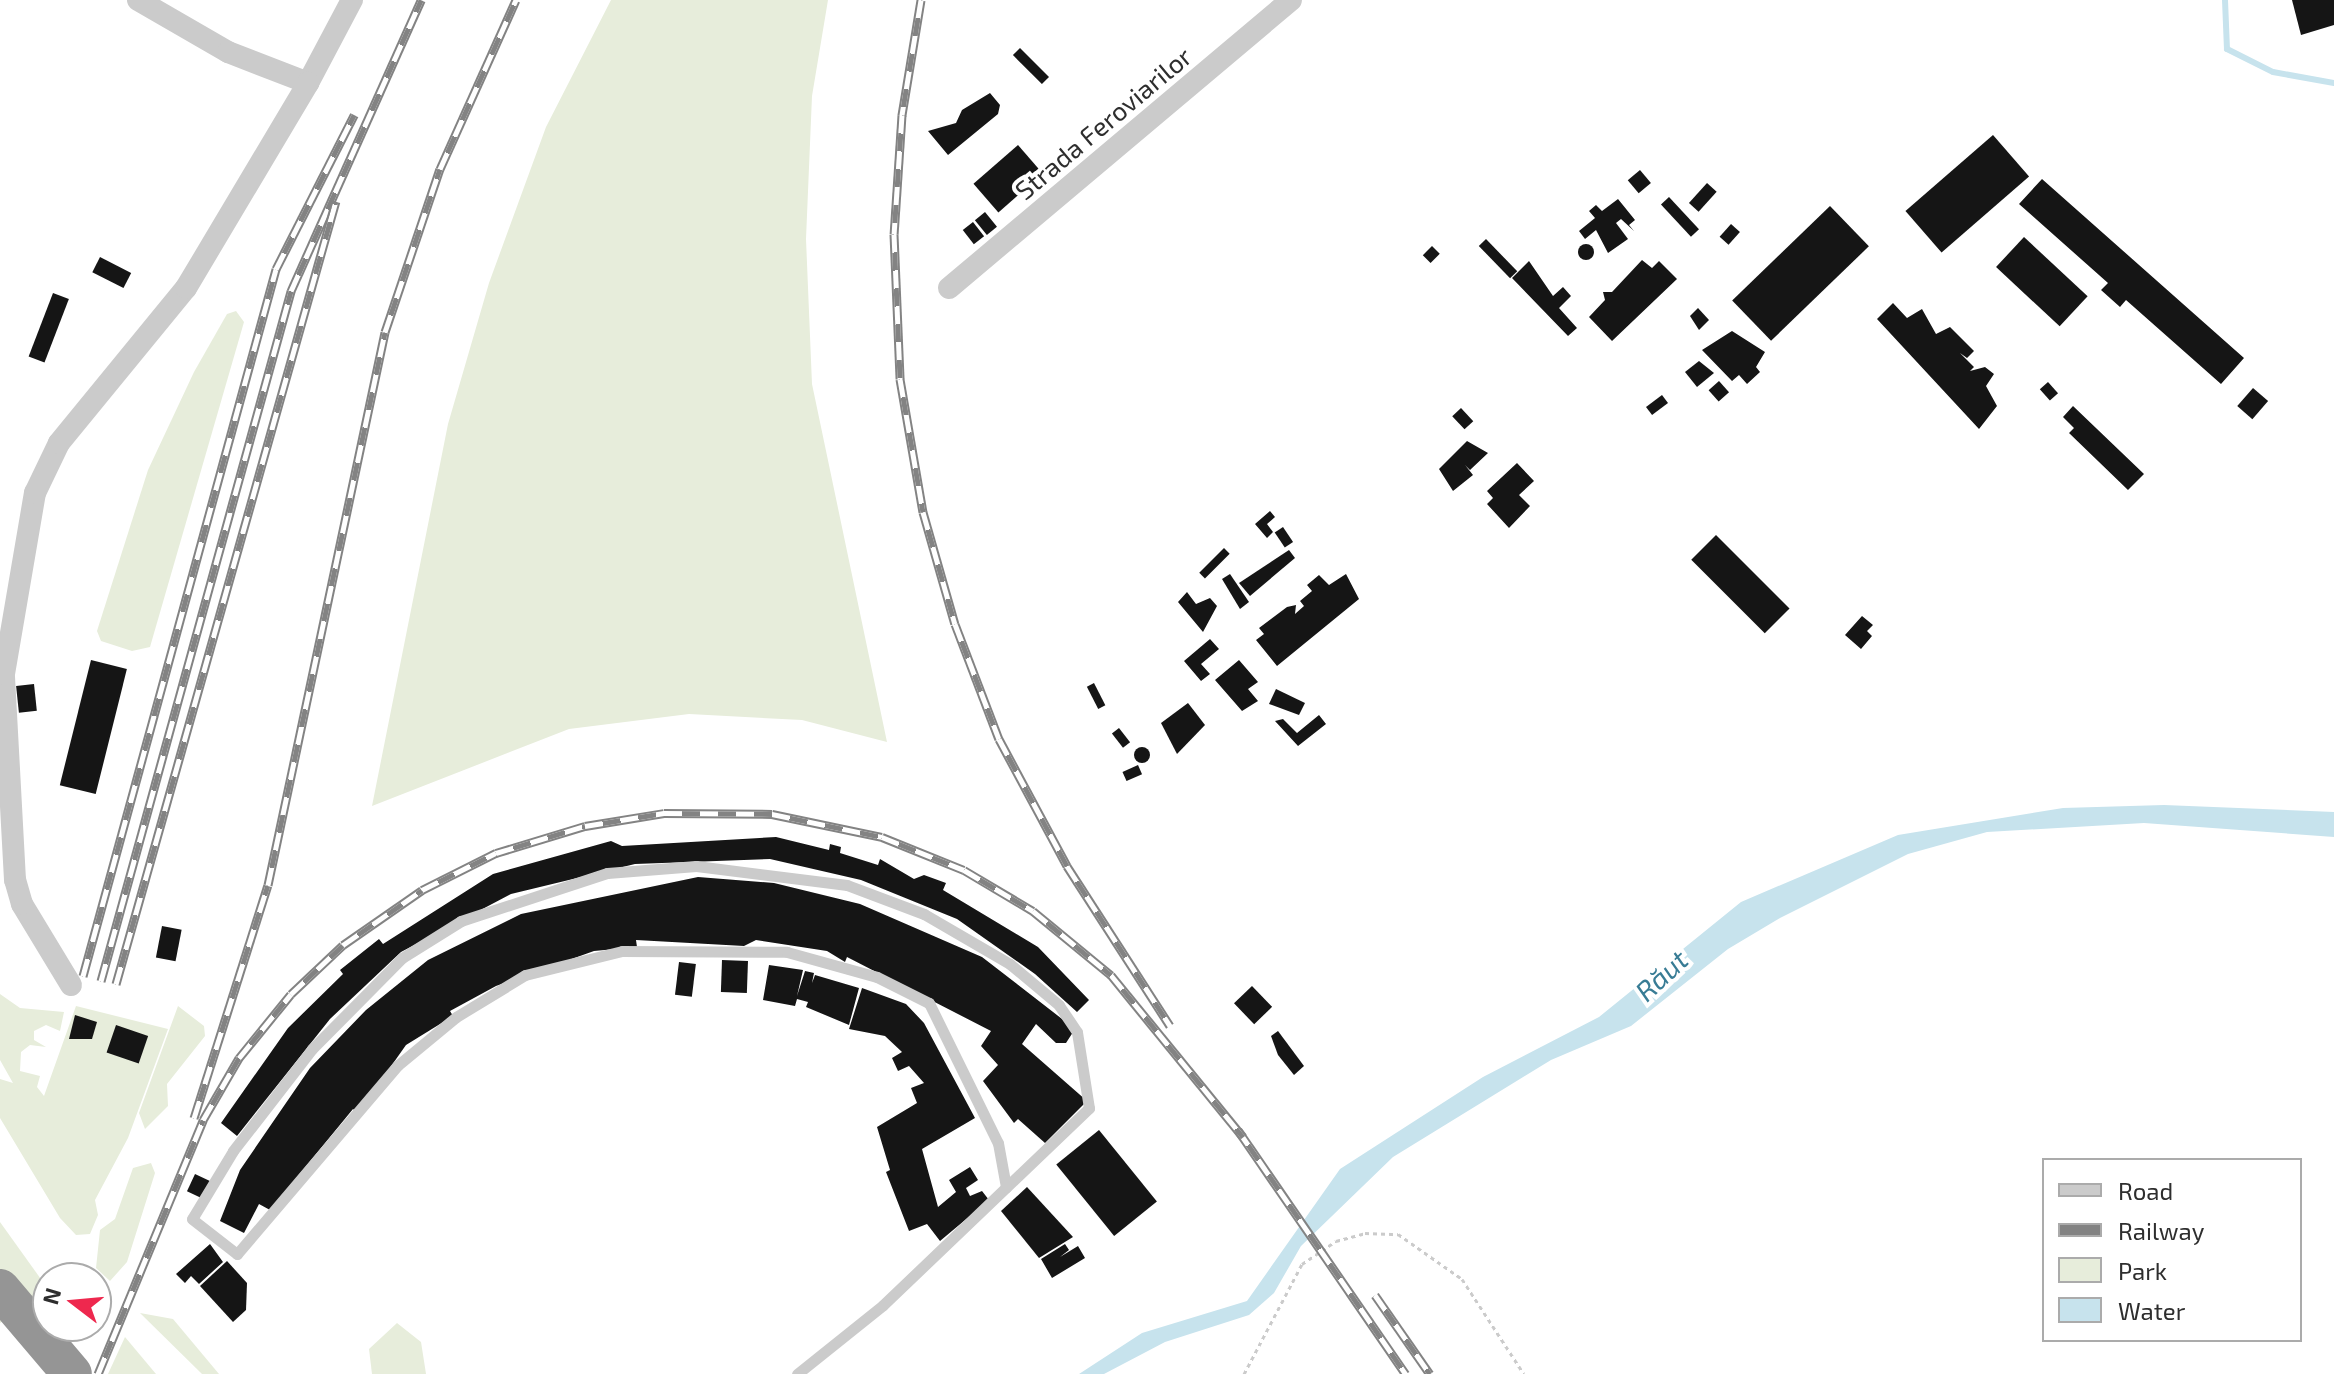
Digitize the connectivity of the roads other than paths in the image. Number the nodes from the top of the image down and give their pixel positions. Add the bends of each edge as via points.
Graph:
1 (138, 0) edge
2 (352, 0) edge
3 (1291, 0) edge
4 (308, 83) junction
5 (949, 288) dead end
6 (71, 985) dead end
7 (1006, 1187) junction
8 (0, 1289) edge
9 (72, 1374) edge
10 (797, 1374) edge

1 - 4 street via 228,52
2 - 4 street
3 - 5 street, Strada Feroviarilor
4 - 6 street via 186,288 59,443 35,493 4,674 15,880 19,898
7 - 7 lane via 998,1143 929,1003 877,977 787,952 637,951 525,975 456,1017 398,1065 237,1254 192,1219 233,1151 302,1061 402,958 461,921 607,873 696,866 847,885 924,914 1010,964 1059,1005 1077,1032 1089,1108
7 - 10 lane via 883,1305
8 - 9 highway

